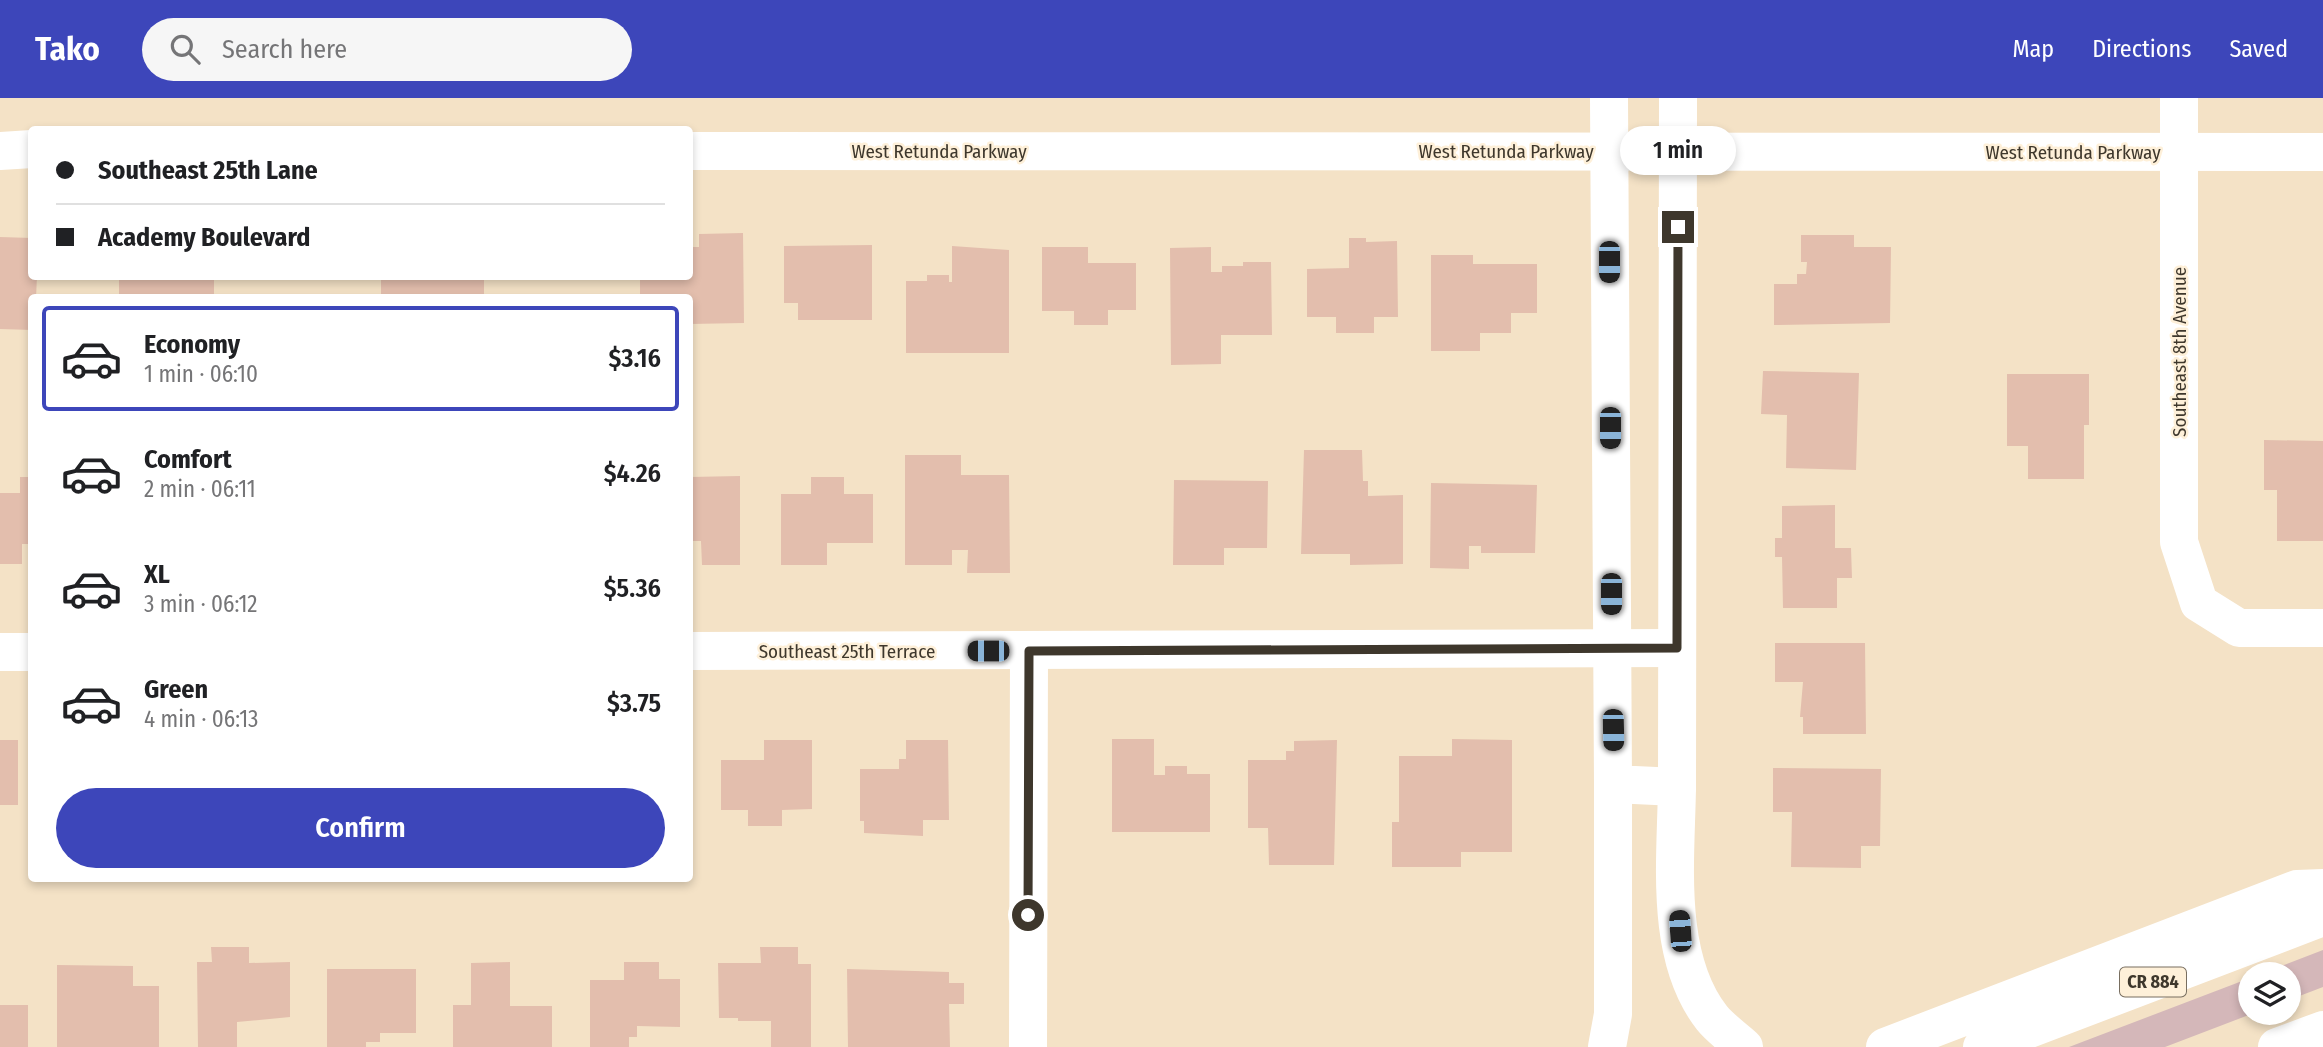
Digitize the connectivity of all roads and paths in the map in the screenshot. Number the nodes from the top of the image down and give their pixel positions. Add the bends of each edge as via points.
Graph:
1 (1609, 98) edge
2 (1678, 98) edge
3 (2179, 98) edge
4 (28, 149) edge
5 (0, 151) edge
6 (693, 151) edge
7 (1608, 151) junction
8 (1678, 151) junction
9 (2179, 152) junction
10 (2323, 152) edge
11 (2323, 628) edge
12 (1677, 648) junction
13 (1612, 649) junction
14 (693, 651) edge
15 (1029, 651) junction
16 (0, 652) edge
17 (28, 652) edge
18 (1613, 784) junction
19 (1677, 787) junction
20 (2323, 888) edge
21 (2323, 917) edge
22 (2323, 1030) edge
23 (1028, 1047) edge
24 (1607, 1047) edge
25 (1744, 1047) edge
26 (1885, 1047) edge
27 (1982, 1047) edge
28 (2277, 1047) edge

1 - 7 main road
2 - 8 main road
3 - 9 main road, Southeast 8th Avenue
4 - 5 main road
6 - 7 main road, West Retunda Parkway
7 - 8 main road, West Retunda Parkway
7 - 13 main road
8 - 9 main road, West Retunda Parkway
8 - 12 main road
9 - 10 main road, West Retunda Parkway
9 - 11 main road, Southeast 8th Avenue via 2179,542 2199,603 2239,628
12 - 13 main road, Southeast 25th Terrace
12 - 19 main road
13 - 15 main road, Southeast 25th Terrace
13 - 18 main road
14 - 15 main road, Southeast 25th Terrace
15 - 23 main road
16 - 17 main road
18 - 19 main road
18 - 24 main road via 1613,1014
19 - 25 main road via 1678,903 1689,977 1712,1018
20 - 26 main road via 2297,889
21 - 27 main road, CR 884
22 - 28 main road

